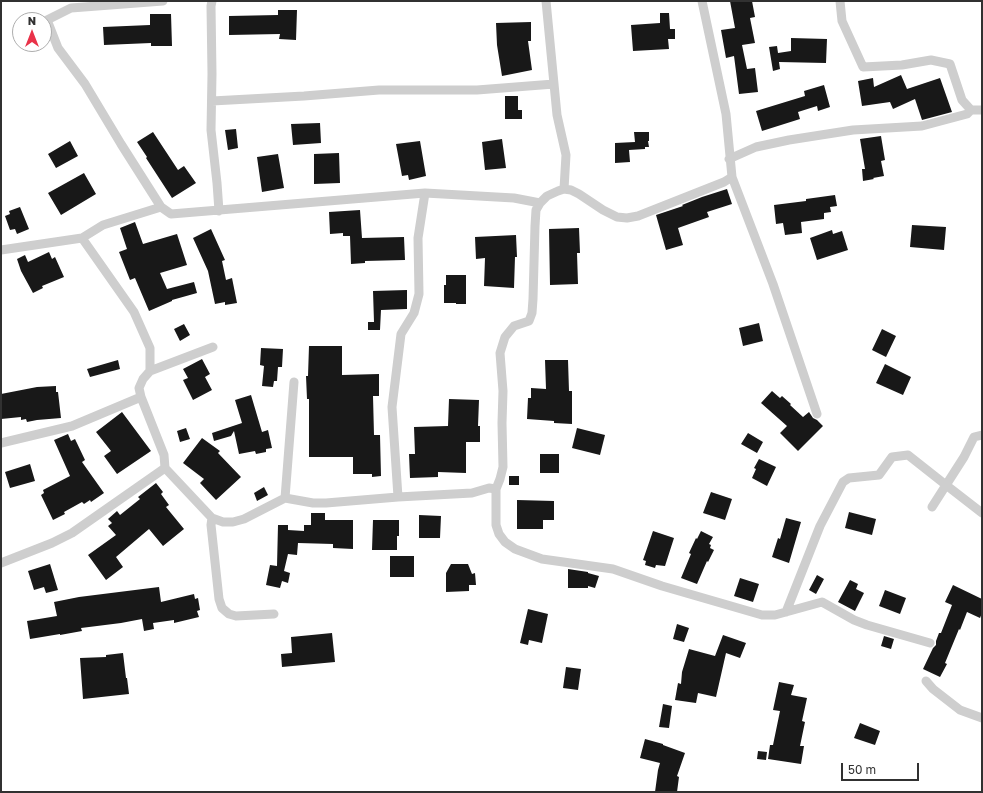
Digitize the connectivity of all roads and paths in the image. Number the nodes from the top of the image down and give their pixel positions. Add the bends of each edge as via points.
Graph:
1 (163, 1) edge
2 (212, 1) edge
3 (546, 1) edge
4 (702, 1) edge
5 (840, 1) edge
6 (554, 84) junction
7 (212, 101) junction
8 (971, 110) junction
9 (982, 110) edge
10 (729, 158) junction
11 (732, 177) junction
12 (564, 190) junction
13 (425, 193) junction
14 (540, 203) junction
15 (161, 207) junction
16 (219, 211) junction
17 (82, 238) junction
18 (1, 250) edge
19 (214, 347) dead end
20 (150, 371) junction
21 (294, 382) dead end
22 (141, 397) junction
23 (817, 414) dead end
24 (982, 435) edge
25 (1, 443) edge
26 (165, 468) junction
27 (946, 485) junction
28 (496, 489) junction
29 (398, 497) junction
30 (285, 498) junction
31 (932, 508) dead end
32 (982, 513) edge
33 (212, 518) junction
34 (1, 563) edge
35 (786, 612) junction
36 (274, 614) dead end
37 (930, 643) dead end
38 (926, 681) dead end
39 (982, 718) edge

1 - 15 street via 71,8 47,20 58,48 85,84
2 - 7 street
3 - 6 street
4 - 10 street via 726,114
5 - 8 street via 842,21 863,67 902,65 931,60 950,64 962,100
6 - 7 street via 477,90 379,90
6 - 12 street via 557,115 566,155
7 - 16 street via 211,130
8 - 9 street
8 - 10 street via 967,114 922,126 853,130 789,140 756,147
10 - 11 street
11 - 12 street via 638,216 627,218 617,217 579,194
11 - 23 street via 773,284
12 - 14 street via 547,196
13 - 14 street via 514,198
13 - 16 street
13 - 29 street via 418,238 419,294 414,313 401,334 392,407
14 - 28 street via 536,210 532,313 529,321 514,326 505,337 500,353 503,467
15 - 16 street via 171,214
15 - 17 street via 103,225
17 - 18 street
17 - 20 street via 134,312 150,348
19 - 20 street
20 - 22 street via 139,388
21 - 30 street
22 - 25 street via 72,426
22 - 26 street via 164,455
24 - 27 street via 974,437
26 - 33 street
26 - 34 street via 72,533
27 - 31 street
27 - 32 street
27 - 35 street via 908,455 892,457 880,475 849,478 843,482 820,526
28 - 29 street via 489,488 472,493
28 - 35 street via 496,525 499,534 516,549 542,559 613,569 762,615
29 - 30 street via 326,503
30 - 33 street via 244,519 223,522
33 - 36 street via 219,600 222,608 236,616
35 - 37 street via 822,602 867,625
38 - 39 street via 960,710

